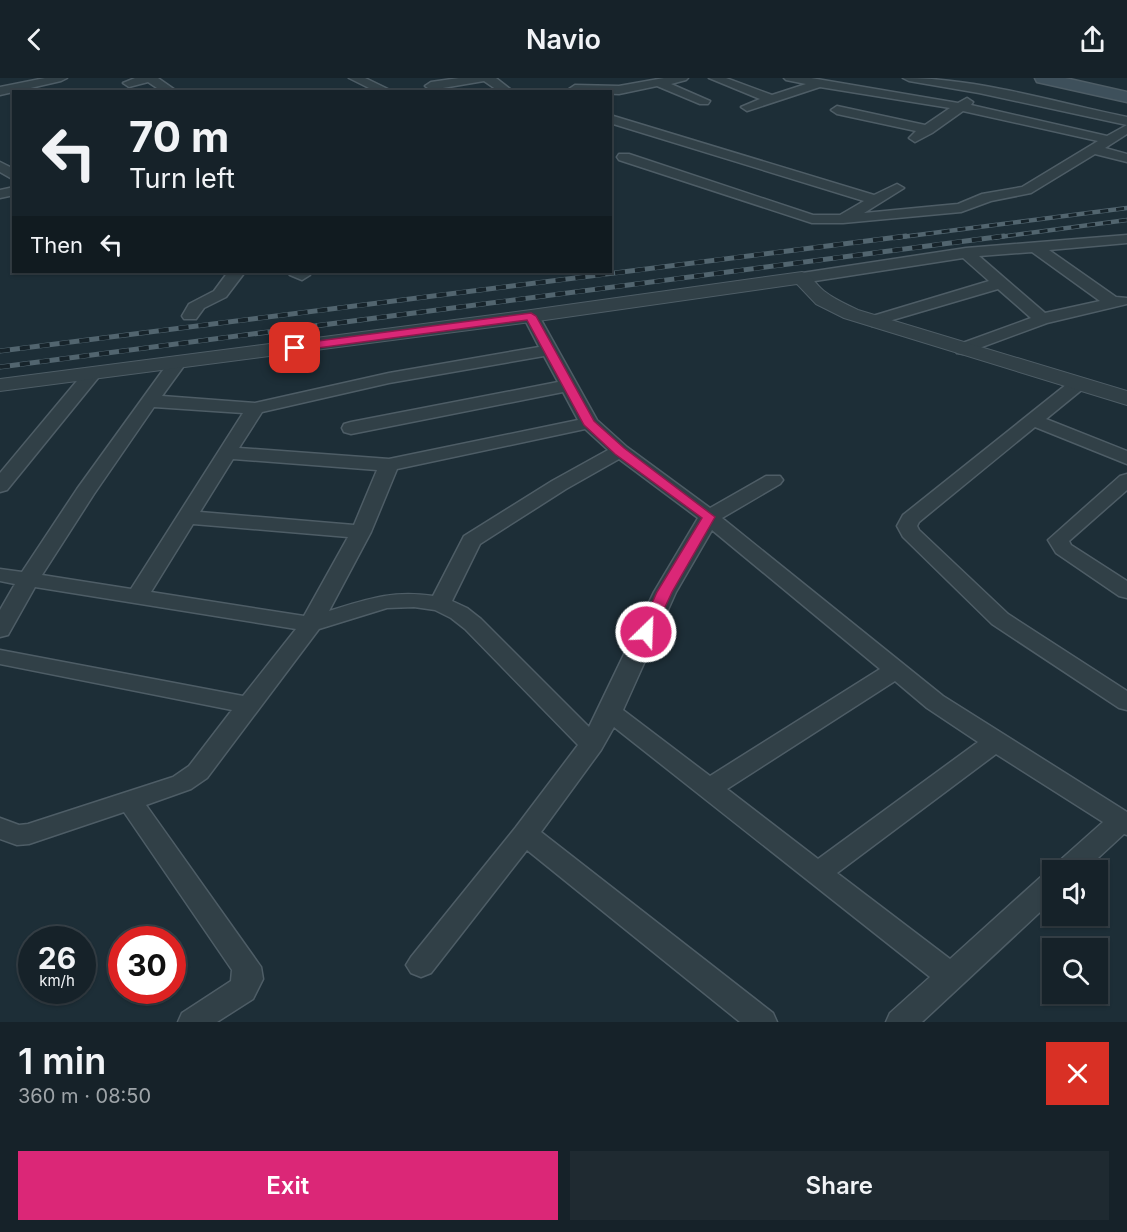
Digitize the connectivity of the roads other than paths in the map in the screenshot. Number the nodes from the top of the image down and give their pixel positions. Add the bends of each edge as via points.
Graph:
1 (14, 78) edge
2 (61, 78) edge
3 (150, 78) edge
4 (355, 78) edge
5 (420, 78) edge
6 (480, 78) edge
7 (488, 78) edge
8 (682, 78) edge
9 (715, 78) edge
10 (790, 78) edge
11 (909, 78) edge
12 (991, 78) edge
13 (1056, 79) edge
14 (129, 83) dead end
15 (659, 83) junction
16 (819, 83) junction
17 (27, 85) junction
18 (574, 86) edge
19 (434, 89) edge
20 (979, 89) junction
21 (169, 90) edge
22 (383, 90) edge
23 (505, 90) edge
24 (0, 91) edge
25 (877, 93) junction
26 (1127, 97) edge
27 (771, 99) junction
28 (704, 101) dead end
29 (747, 107) dead end
30 (963, 107) junction
31 (612, 119) edge
32 (1127, 121) edge
33 (1127, 129) edge
34 (928, 130) junction
35 (915, 138) dead end
36 (677, 139) junction
37 (1110, 140) junction
38 (1093, 149) junction
39 (1127, 158) edge
40 (617, 159) edge
41 (897, 188) dead end
42 (875, 200) junction
43 (843, 219) junction
44 (1127, 239) edge
45 (1036, 248) junction
46 (966, 254) junction
47 (235, 273) edge
48 (802, 278) junction
49 (1000, 283) junction
50 (1120, 301) edge
51 (190, 316) dead end
52 (531, 316) junction
53 (1042, 319) junction
54 (872, 321) junction
55 (963, 349) junction
56 (550, 350) junction
57 (177, 363) junction
58 (92, 374) junction
59 (1078, 384) junction
60 (568, 385) junction
61 (0, 386) edge
62 (1127, 398) edge
63 (150, 401) junction
64 (255, 408) junction
65 (1033, 420) junction
66 (589, 423) junction
67 (351, 428) dead end
68 (620, 451) junction
69 (227, 453) junction
70 (1127, 458) edge
71 (389, 465) junction
72 (773, 480) dead end
73 (1127, 480) edge
74 (0, 486) edge
75 (188, 517) junction
76 (709, 517) junction
77 (361, 532) junction
78 (0, 576) edge
79 (26, 581) junction
80 (1127, 591) edge
81 (138, 596) junction
82 (440, 604) junction
83 (311, 624) junction
84 (0, 630) edge
85 (0, 657) edge
86 (896, 670) junction
87 (1127, 702) edge
88 (250, 705) junction
89 (610, 712) junction
90 (995, 742) junction
91 (592, 744) junction
92 (708, 789) junction
93 (130, 801) junction
94 (1124, 823) edge
95 (0, 828) edge
96 (525, 834) junction
97 (1079, 860) edge
98 (818, 873) junction
99 (1042, 893) edge
100 (421, 966) dead end
101 (951, 977) junction
102 (194, 1022) edge
103 (762, 1022) edge
104 (902, 1022) edge

1 - 17 street
2 - 17 street
3 - 14 street
3 - 21 street
4 - 22 street
5 - 19 street
6 - 19 street
7 - 23 street
8 - 15 street
9 - 27 street
10 - 16 street
11 - 20 street
12 - 20 street
13 - 26 main road
15 - 18 street via 619,90
15 - 28 street
16 - 25 street
16 - 27 street
17 - 24 street
20 - 30 street
20 - 32 street
25 - 30 street
25 - 34 street via 833,112
27 - 29 street
30 - 34 street
30 - 37 street
31 - 36 street
33 - 37 street
34 - 35 street
36 - 40 street
36 - 42 street
37 - 38 street
38 - 39 street
38 - 43 street via 1026,190 987,197 961,208
40 - 43 street via 804,218
41 - 42 street
42 - 43 street
44 - 45 street
45 - 46 street
45 - 50 street
46 - 48 street
46 - 49 street
47 - 51 street via 218,296 199,303
48 - 52 street
48 - 54 street via 809,290 826,302
49 - 53 street
49 - 54 street
50 - 53 street
52 - 56 street
52 - 57 street
53 - 55 street
54 - 55 street
55 - 59 street
56 - 60 street
56 - 64 street via 389,378
57 - 58 street
57 - 63 street
58 - 61 street
58 - 74 street
59 - 62 street
59 - 65 street
60 - 66 street
60 - 67 street
63 - 64 street
63 - 79 street via 62,523
64 - 69 street
65 - 70 street
65 - 87 street via 910,519 907,526 1000,619
66 - 68 street
66 - 71 street
68 - 76 street
68 - 82 street via 471,540
69 - 71 street
69 - 75 street
71 - 77 street
72 - 76 street
73 - 80 street via 1058,540 1063,549
75 - 77 street
75 - 81 street
76 - 86 street
76 - 89 street via 664,592
77 - 83 street
78 - 79 street
79 - 81 street
79 - 84 street
81 - 83 street
82 - 83 street via 385,601
82 - 91 street via 473,624
83 - 88 street
85 - 88 street
86 - 90 street
86 - 92 street
88 - 93 street via 192,777
89 - 91 street
89 - 92 street
90 - 94 street
90 - 98 street
91 - 96 street
92 - 98 street
93 - 95 street via 28,834 17,835
93 - 102 street via 246,967 248,979 242,990
94 - 97 street
96 - 100 street
96 - 103 street
98 - 101 street
99 - 101 street
101 - 104 street

